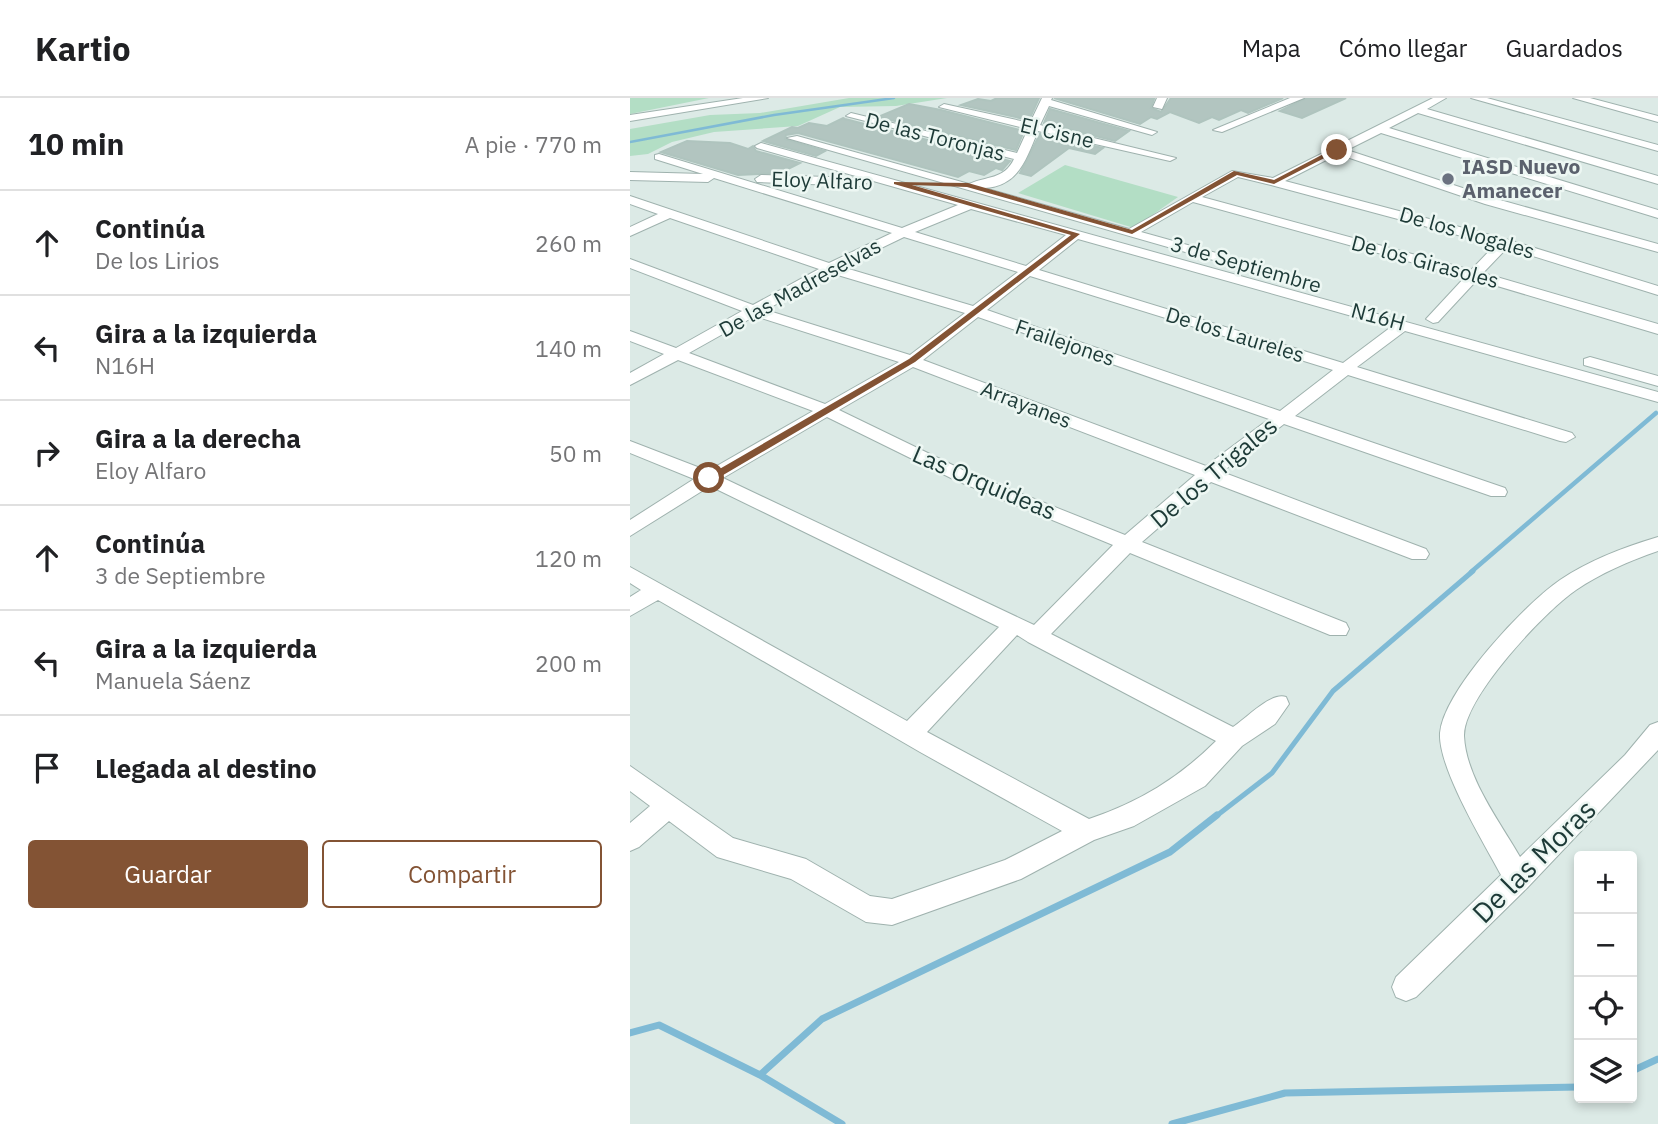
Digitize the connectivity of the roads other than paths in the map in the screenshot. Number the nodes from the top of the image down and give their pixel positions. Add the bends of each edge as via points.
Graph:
1 (763, 98) edge
2 (1299, 98) edge
3 (1441, 98) edge
4 (1476, 98) edge
5 (1578, 98) edge
6 (1046, 100) edge
7 (944, 107) dead end
8 (1418, 110) junction
9 (851, 116) dead end
10 (630, 118) edge
11 (1658, 119) edge
12 (1032, 127) junction
13 (1380, 129) junction
14 (1218, 130) dead end
15 (1152, 132) dead end
16 (793, 138) dead end
17 (761, 146) dead end
18 (1658, 148) edge
19 (1337, 150) junction
20 (659, 157) dead end
21 (1020, 157) junction
22 (1170, 158) dead end
23 (630, 176) edge
24 (735, 178) junction
25 (1658, 180) edge
26 (1274, 182) junction
27 (896, 183) junction
28 (968, 185) junction
29 (1191, 198) junction
30 (630, 200) edge
31 (973, 204) junction
32 (667, 214) junction
33 (1658, 214) edge
34 (630, 232) edge
35 (904, 232) junction
36 (1132, 232) junction
37 (1658, 233) edge
38 (1076, 234) junction
39 (1504, 243) junction
40 (1651, 246) edge
41 (630, 263) edge
42 (830, 268) junction
43 (1030, 271) junction
44 (1475, 275) junction
45 (1302, 281) dead end
46 (1328, 289) dead end
47 (1658, 291) edge
48 (754, 311) junction
49 (977, 312) junction
50 (1433, 318) junction
51 (1404, 324) junction
52 (1658, 329) edge
53 (630, 336) edge
54 (677, 356) junction
55 (912, 361) junction
56 (1345, 370) junction
57 (1657, 379) edge
58 (630, 380) edge
59 (1658, 397) edge
60 (825, 410) junction
61 (1280, 419) junction
62 (1566, 437) dead end
63 (630, 447) edge
64 (1207, 475) junction
65 (709, 478) junction
66 (1498, 492) dead end
67 (630, 529) edge
68 (1130, 544) junction
69 (1658, 544) edge
70 (1419, 554) dead end
71 (630, 574) edge
72 (655, 591) junction
73 (630, 608) edge
74 (1014, 625) junction
75 (1338, 629) dead end
76 (1036, 636) junction
77 (1278, 704) dead end
78 (1658, 732) edge
79 (911, 733) junction
80 (1234, 739) junction
81 (630, 777) edge
82 (668, 805) junction
83 (1087, 831) junction
84 (630, 839) edge
85 (1518, 879) junction
86 (1406, 987) dead end

1 - 10 street
2 - 14 street
3 - 8 street
4 - 18 street
5 - 11 street
6 - 12 street, Eloy Alfaro
6 - 15 street
7 - 12 street, El Cisne
8 - 13 street
8 - 25 street
9 - 21 street, De las Toronjas
12 - 21 street, Eloy Alfaro
12 - 22 street, El Cisne
13 - 19 street
13 - 33 street
16 - 28 street, 3 de Septiembre
17 - 27 street
19 - 26 street
19 - 40 street via 1489,201
20 - 24 street
21 - 28 street, Eloy Alfaro via 1014,172 1003,179
23 - 24 street, Eloy Alfaro
24 - 27 street, Eloy Alfaro
24 - 35 street, De los Laureles
26 - 29 street, De los Nogales via 1236,173
26 - 39 street, De los Nogales
27 - 28 street, Eloy Alfaro
27 - 31 street, N16H
28 - 36 street, 3 de Septiembre
29 - 36 street, De los Nogales
29 - 44 street, De los Girasoles
30 - 32 street, Frailejones
31 - 35 street, De las Madreselvas
31 - 38 street, N16H
32 - 34 street
32 - 42 street, Frailejones
35 - 42 street, De las Madreselvas
35 - 43 street, De los Laureles
36 - 45 street, 3 de Septiembre
37 - 40 street
38 - 43 street
38 - 51 street, N16H
39 - 44 street
39 - 47 street, De los Nogales
41 - 48 street, Arrayanes
42 - 48 street, De las Madreselvas
42 - 49 street, Frailejones
43 - 49 street
43 - 56 street, De los Laureles
44 - 50 street
44 - 52 street, De los Girasoles
46 - 50 street, 3 de Septiembre
48 - 54 street, De las Madreselvas
48 - 55 street, Arrayanes
49 - 55 street
49 - 61 street, Frailejones
50 - 57 street, 3 de Septiembre
51 - 56 street, De los Trigales
51 - 59 street, N16H
53 - 54 street, Las Orquideas
54 - 58 street, De las Madreselvas
54 - 60 street, Las Orquideas
55 - 60 street
55 - 64 street, Arrayanes
56 - 61 street, De los Trigales
56 - 62 street, De los Laureles
60 - 65 street
60 - 68 street, Las Orquideas via 961,476
61 - 64 street, De los Trigales
61 - 66 street, Frailejones
63 - 65 street
64 - 68 street, De los Trigales
64 - 70 street, Arrayanes
65 - 67 street
65 - 74 street
68 - 75 street, Las Orquideas
68 - 76 street, De los Trigales via 1063,604
69 - 85 street via 1626,554 1557,594 1481,673 1460,707 1452,734 1458,762
71 - 72 street
72 - 73 street
72 - 79 street
74 - 76 street
74 - 79 street
76 - 80 street
77 - 80 street
78 - 85 street, De las Moras
79 - 83 street
80 - 83 street via 1196,778 1125,818
81 - 82 street
82 - 83 street via 726,848 797,868 866,909 892,912 1012,870
82 - 84 street
85 - 86 street, De las Moras

